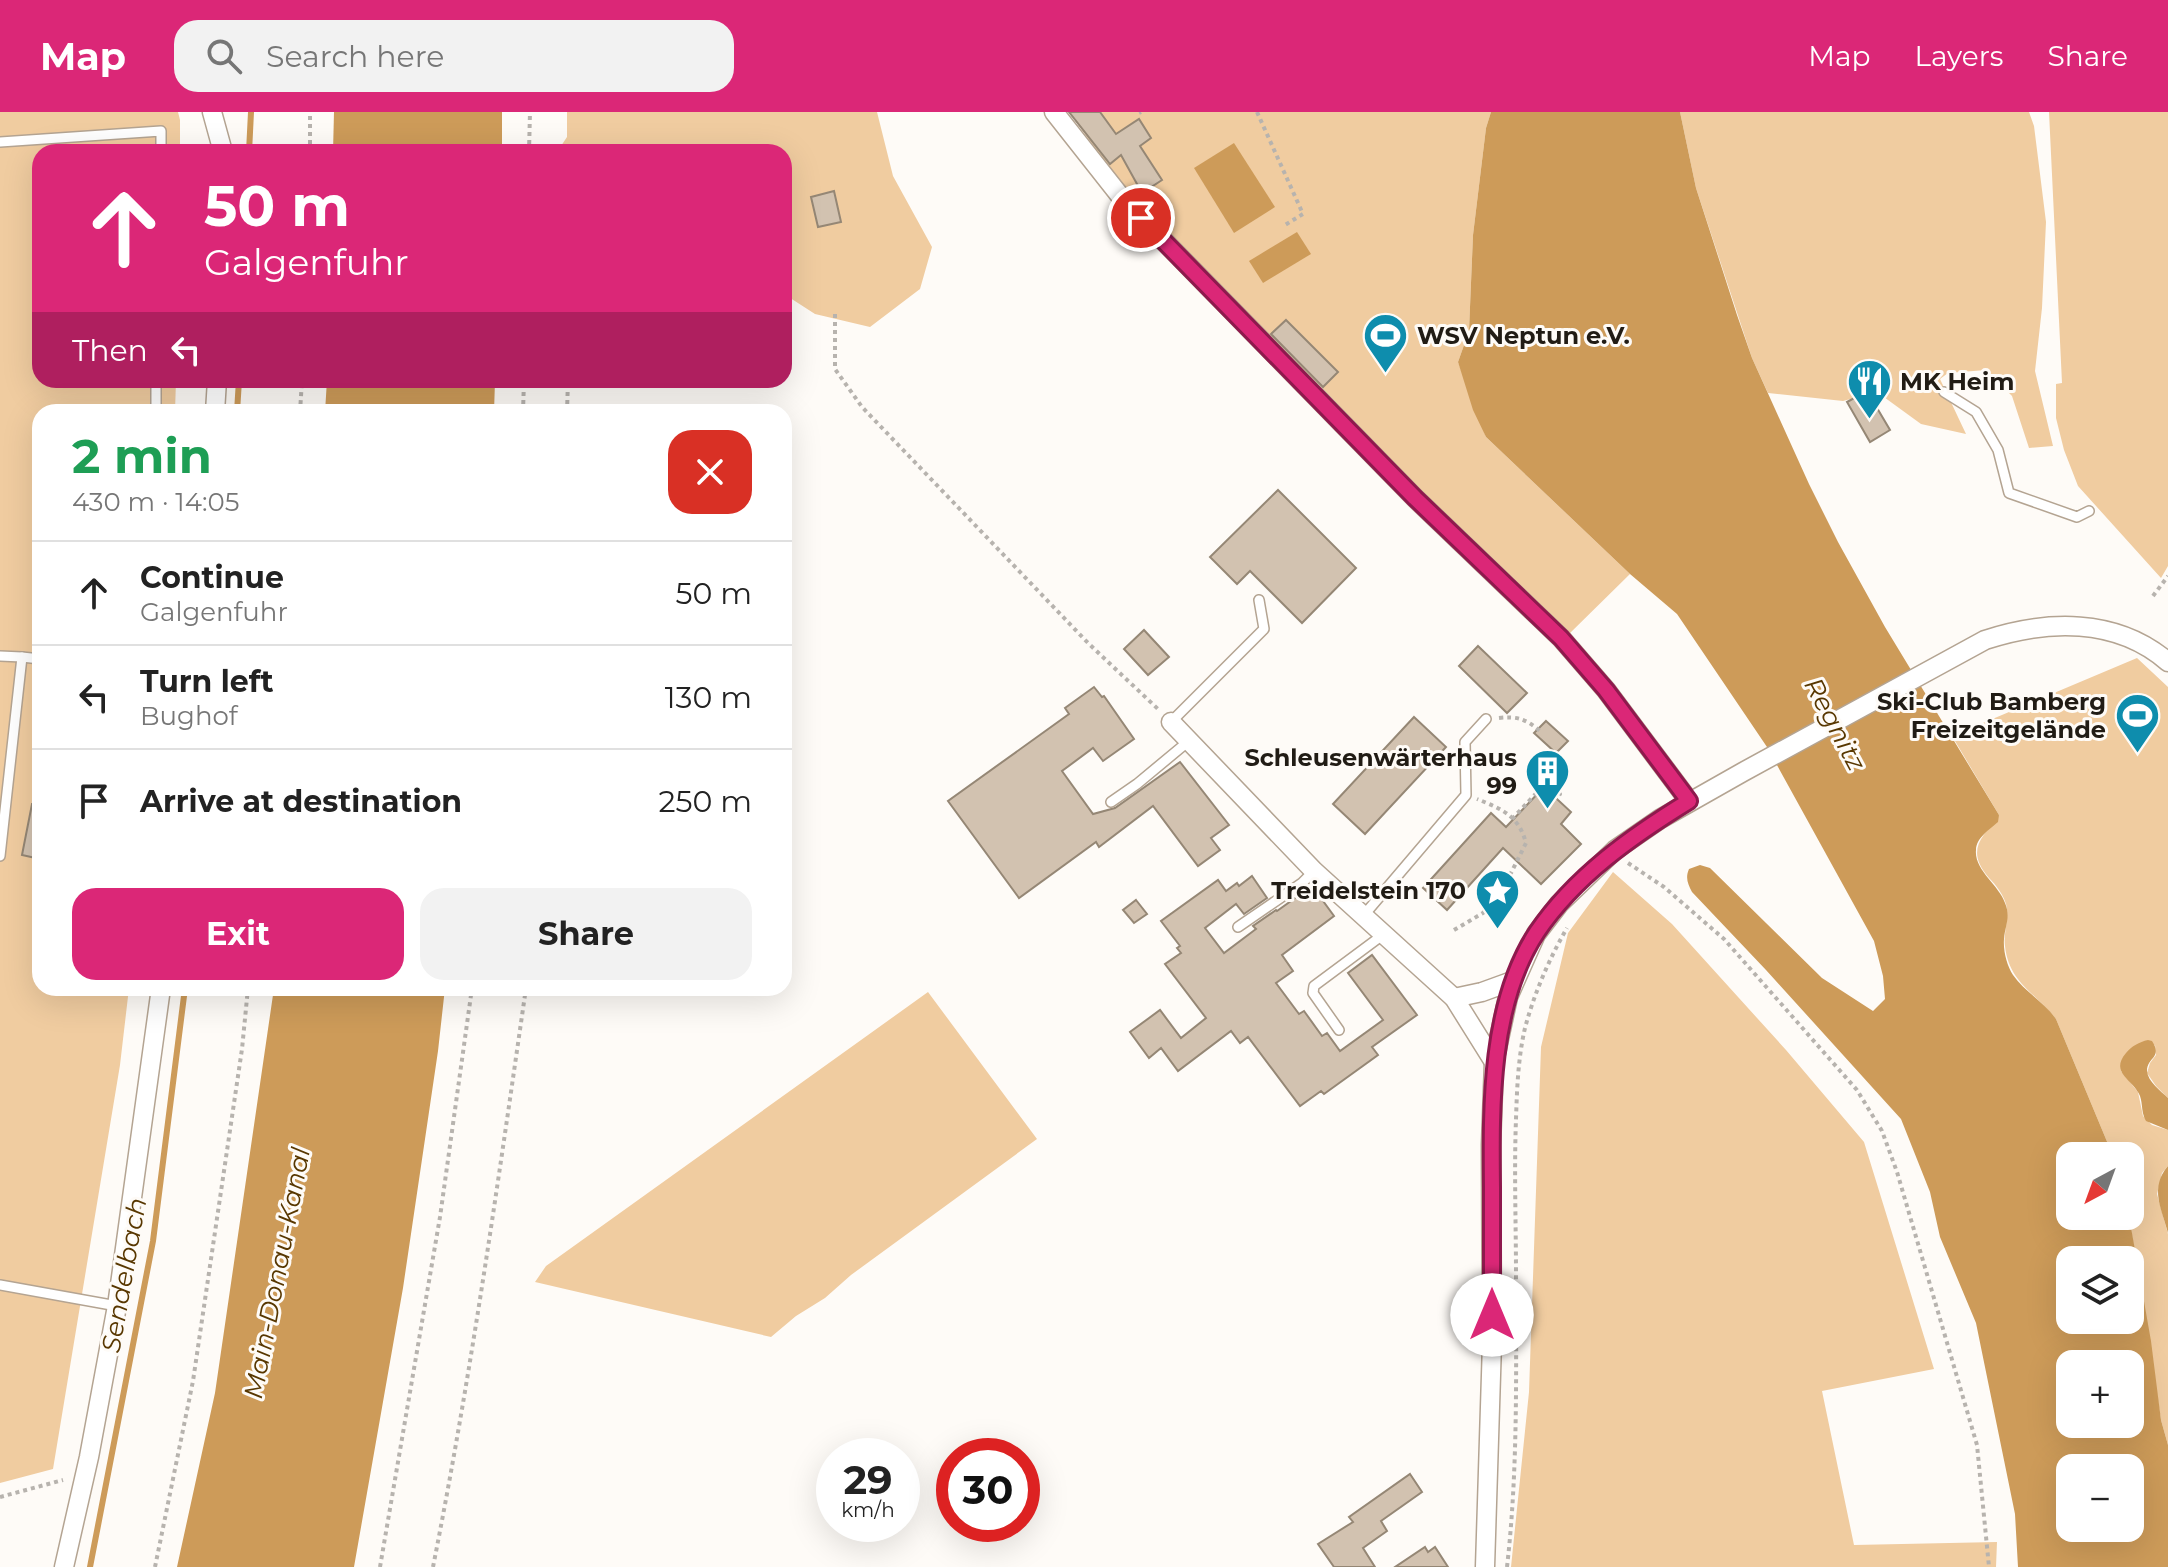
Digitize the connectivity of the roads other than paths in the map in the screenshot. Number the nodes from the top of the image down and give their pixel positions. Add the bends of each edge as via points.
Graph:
1 (212, 112) edge
2 (1054, 112) edge
3 (0, 142) edge
4 (161, 144) edge
5 (221, 144) edge
6 (1944, 392) dead end
7 (2089, 511) dead end
8 (1259, 600) dead end
9 (0, 656) edge
10 (22, 657) junction
11 (32, 658) edge
12 (2168, 662) edge
13 (1486, 719) road end
14 (1171, 722) joint
15 (1190, 740) junction
16 (1689, 801) junction
17 (1111, 802) dead end
18 (0, 856) edge
19 (1314, 871) junction
20 (1364, 915) junction
21 (1238, 927) dead end
22 (1384, 934) junction
23 (1515, 980) junction
24 (160, 996) edge
25 (1454, 998) junction
26 (1339, 1030) dead end
27 (1494, 1062) junction
28 (0, 1285) edge
29 (117, 1306) junction
30 (64, 1567) edge
31 (1485, 1567) edge

1 - 5 street
2 - 16 street via 1121,197 1415,498 1561,638
3 - 4 lane via 161,131
6 - 7 lane via 1976,412 1998,450 2009,493 2077,517
8 - 14 lane via 1264,629
9 - 10 lane
10 - 11 lane
10 - 18 lane
12 - 16 street via 2146,645 2100,629 2065,625 2013,631 1985,640
13 - 20 lane via 1465,742 1466,795
14 - 15 street
15 - 17 lane
15 - 19 street
16 - 23 street via 1615,850 1559,904 1536,934
19 - 20 street
19 - 21 lane
20 - 22 street
22 - 25 street
22 - 26 lane via 1314,986 1313,993
23 - 25 street
23 - 27 street
24 - 29 street
25 - 27 street
27 - 31 street
28 - 29 lane
29 - 30 street

